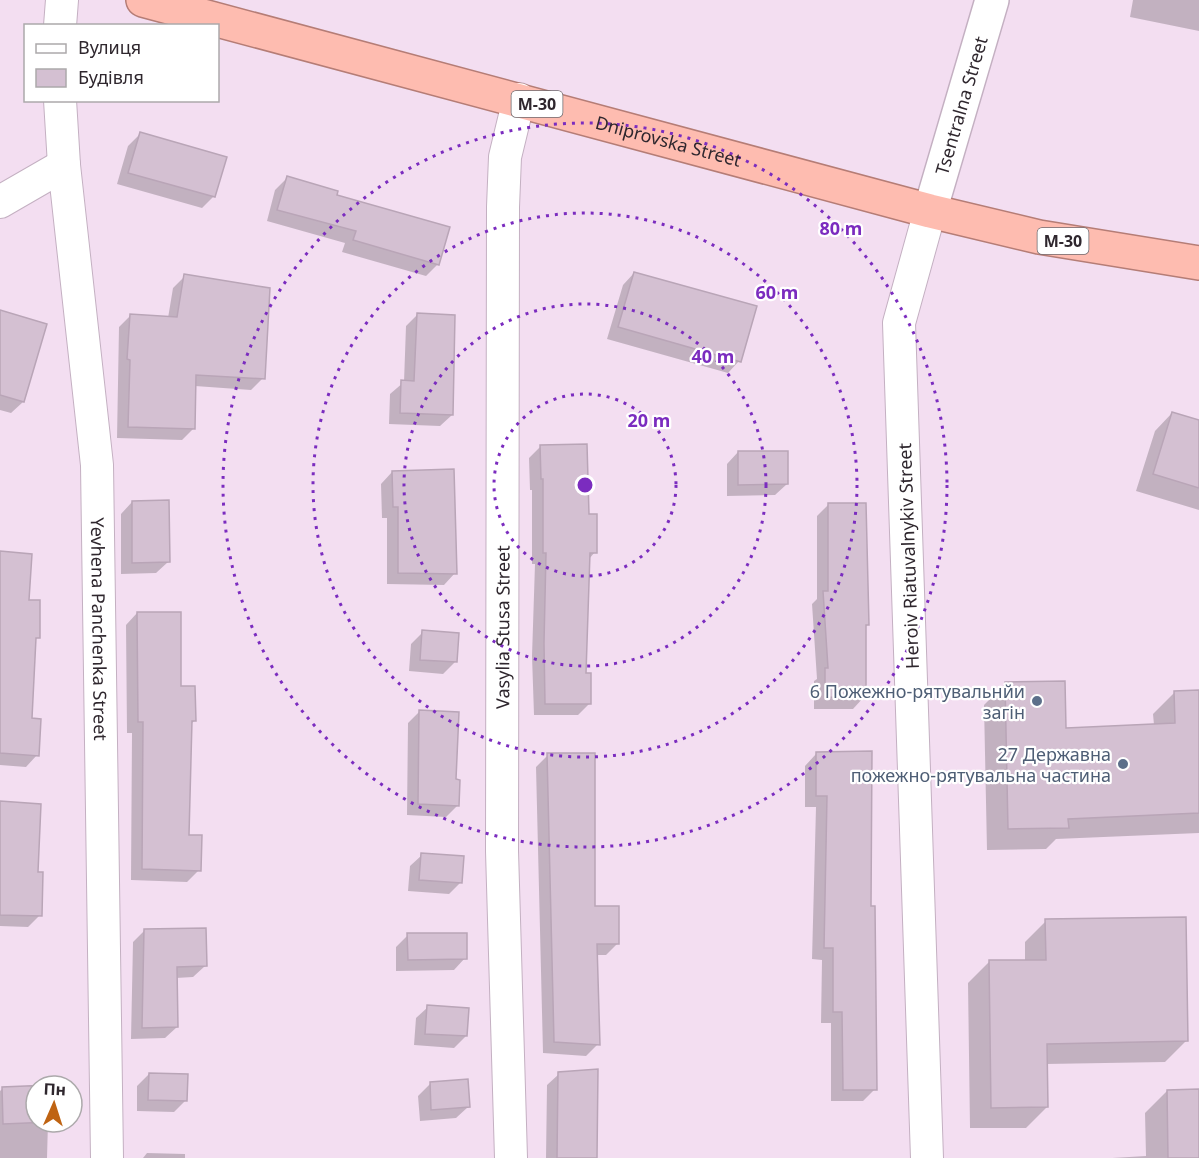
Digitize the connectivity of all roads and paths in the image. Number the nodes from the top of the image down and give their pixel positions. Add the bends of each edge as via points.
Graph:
1 (62, 0) edge
2 (143, 0) edge
3 (992, 0) edge
4 (60, 24) edge
5 (519, 99) junction
6 (60, 102) edge
7 (64, 165) junction
8 (0, 202) edge
9 (930, 211) junction
10 (1199, 263) edge
11 (107, 1158) edge
12 (511, 1158) edge
13 (927, 1158) edge

1 - 4 street
2 - 5 highway, Dniprovska Street / М-30
3 - 9 street, Tsentralna Street
5 - 9 highway, Dniprovska Street / М-30
5 - 12 street, Vasylia Stusa Street via 504,156 502,207 502,851
6 - 7 street, Yevhena Panchenka Street
7 - 8 street
7 - 11 street, Yevhena Panchenka Street via 97,465
9 - 10 highway, Dniprovska Street / М-30 via 1039,237
9 - 13 street, Heroiv Riatuvalnykiv Street via 899,323

